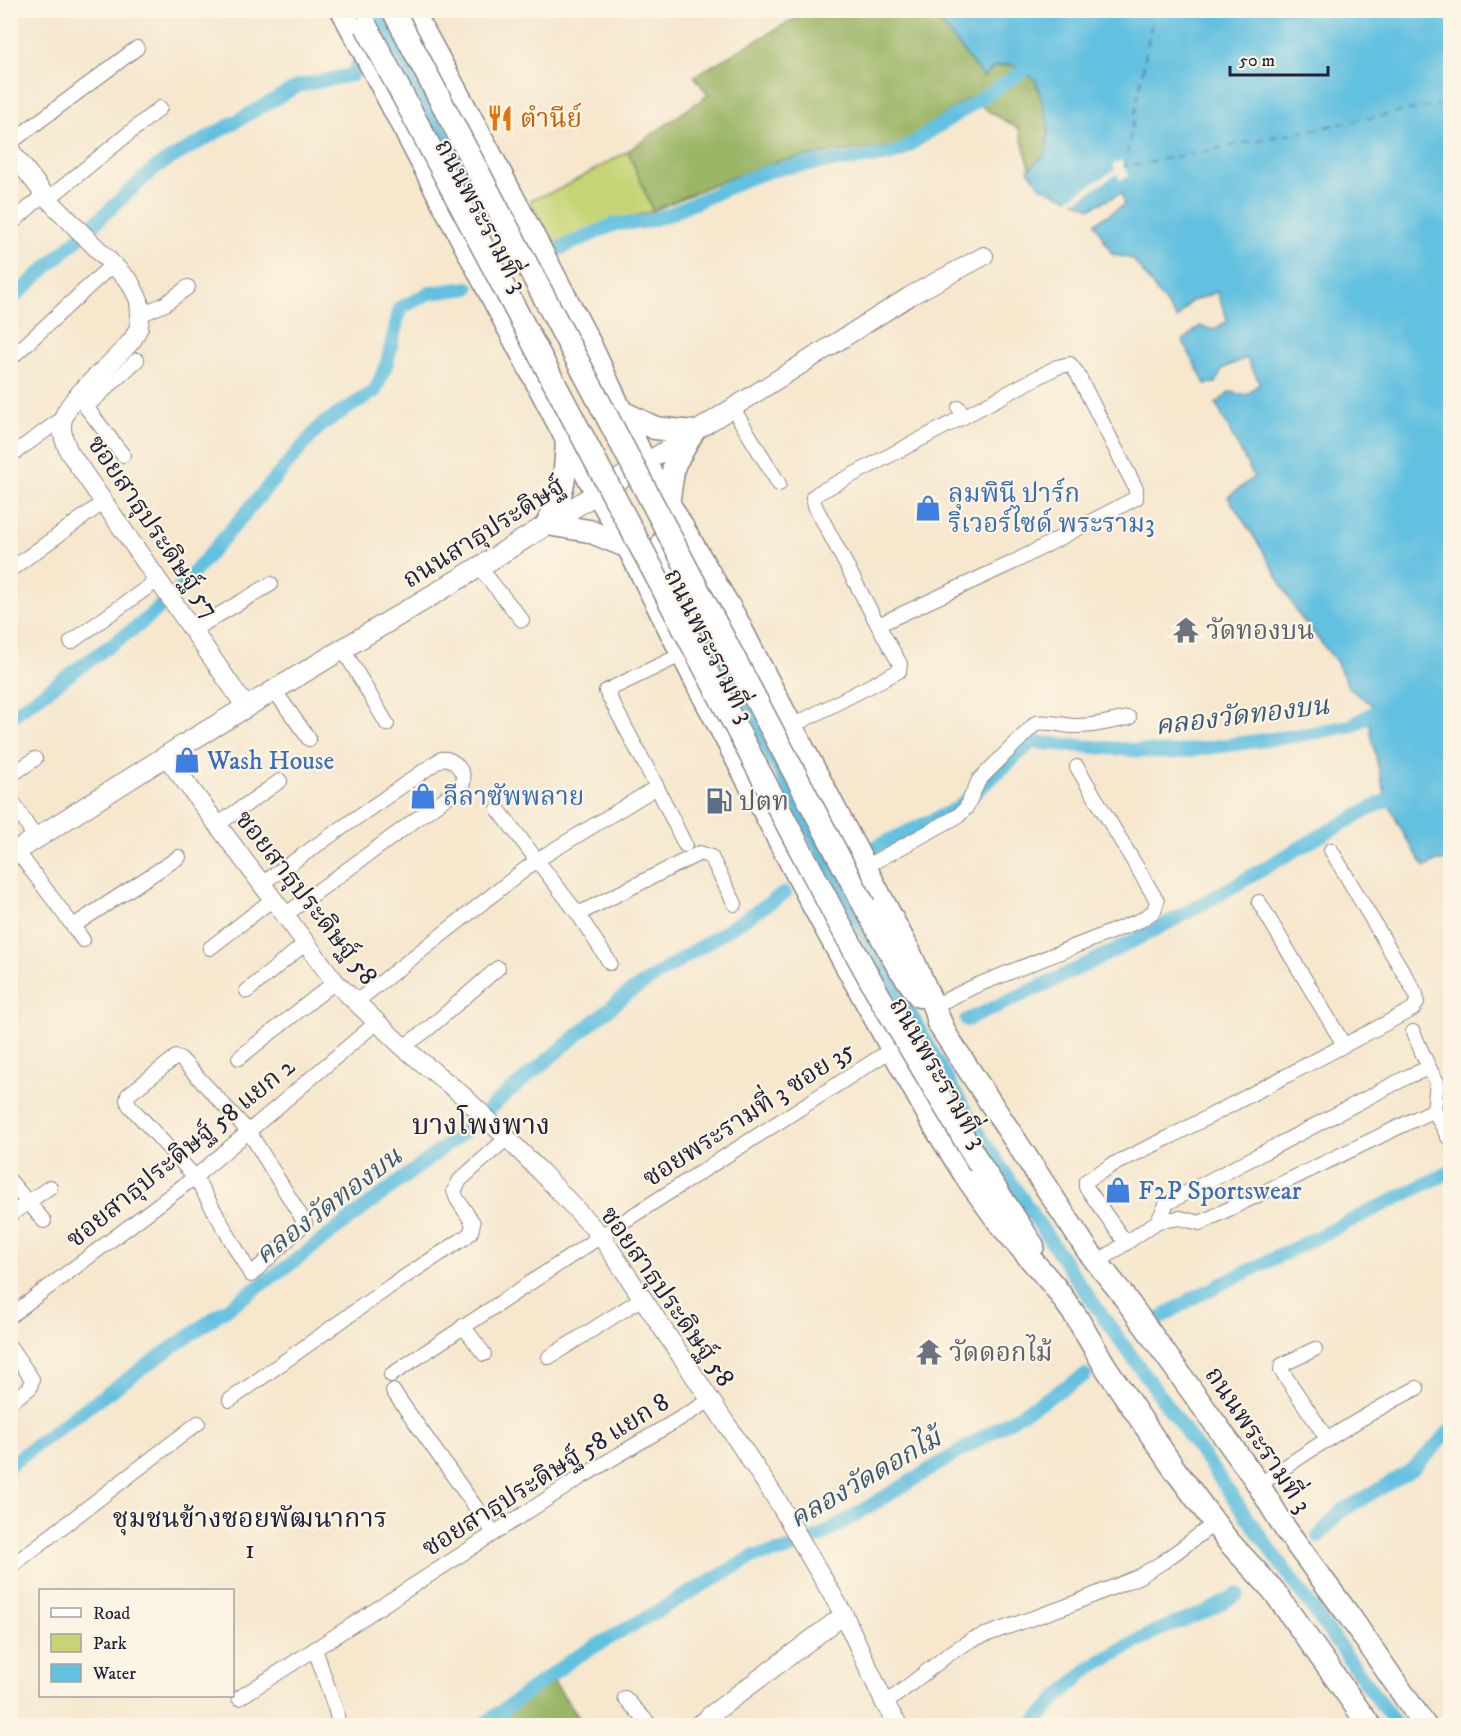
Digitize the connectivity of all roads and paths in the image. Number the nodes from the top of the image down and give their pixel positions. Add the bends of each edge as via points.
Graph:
1 (342, 10) edge
2 (393, 10) edge
3 (412, 10) edge
4 (359, 23) edge
5 (137, 48) dead end
6 (160, 108) dead end
7 (10, 143) edge
8 (11, 151) edge
9 (46, 196) junction
10 (10, 225) edge
11 (984, 256) dead end
12 (112, 264) junction
13 (188, 287) dead end
14 (574, 313) junction
15 (140, 315) junction
16 (590, 344) junction
17 (519, 347) junction
18 (10, 359) edge
19 (137, 360) dead end
20 (82, 401) junction
21 (732, 407) junction
22 (620, 411) junction
23 (63, 418) junction
24 (693, 432) junction
25 (567, 440) junction
26 (123, 455) dead end
27 (10, 456) edge
28 (645, 463) junction
29 (626, 474) junction
30 (779, 484) dead end
31 (598, 492) junction
32 (104, 502) junction
33 (668, 504) junction
34 (547, 524) junction
35 (628, 547) junction
36 (479, 567) junction
37 (10, 570) edge
38 (158, 580) junction
39 (271, 584) dead end
40 (658, 605) junction
41 (735, 617) junction
42 (522, 620) dead end
43 (878, 625) junction
44 (193, 630) junction
45 (71, 642) dead end
46 (343, 649) junction
47 (681, 652) junction
48 (274, 690) junction
49 (246, 707) junction
50 (1129, 718) dead end
51 (387, 724) dead end
52 (792, 726) junction
53 (309, 739) dead end
54 (166, 756) junction
55 (35, 759) dead end
56 (1077, 767) dead end
57 (10, 776) edge
58 (280, 781) dead end
59 (657, 787) junction
60 (10, 798) edge
61 (498, 809) dead end
62 (217, 825) junction
63 (36, 839) junction
64 (685, 845) dead end
65 (1331, 850) dead end
66 (14, 853) edge
67 (179, 857) dead end
68 (537, 860) junction
69 (865, 867) junction
70 (261, 884) junction
71 (273, 899) junction
72 (1259, 902) dead end
73 (735, 904) dead end
74 (578, 914) junction
75 (285, 915) junction
76 (74, 926) junction
77 (83, 940) dead end
78 (307, 942) junction
79 (210, 948) dead end
80 (610, 963) dead end
81 (498, 968) dead end
82 (335, 982) junction
83 (247, 991) dead end
84 (356, 1002) junction
85 (934, 1006) junction
86 (377, 1022) junction
87 (1413, 1032) dead end
88 (946, 1035) junction
89 (1344, 1045) junction
90 (403, 1047) junction
91 (891, 1050) junction
92 (239, 1058) dead end
93 (1429, 1068) junction
94 (1450, 1076) edge
95 (1437, 1082) junction
96 (1434, 1110) junction
97 (249, 1132) junction
98 (1448, 1137) dead end
99 (507, 1138) junction
100 (195, 1177) junction
101 (10, 1181) edge
102 (50, 1187) dead end
103 (28, 1202) junction
104 (10, 1215) edge
105 (44, 1221) dead end
106 (1158, 1221) junction
107 (601, 1236) junction
108 (1126, 1243) junction
109 (1097, 1263) junction
110 (1055, 1287) junction
111 (641, 1299) junction
112 (10, 1316) edge
113 (463, 1326) junction
114 (10, 1347) edge
115 (1315, 1348) dead end
116 (484, 1353) dead end
117 (549, 1357) dead end
118 (391, 1375) dead end
119 (1417, 1388) dead end
120 (393, 1391) dead end
121 (230, 1400) dead end
122 (711, 1400) junction
123 (10, 1402) edge
124 (198, 1423) dead end
125 (1328, 1440) junction
126 (1259, 1485) junction
127 (1215, 1523) junction
128 (494, 1533) junction
129 (10, 1567) edge
130 (844, 1614) junction
131 (315, 1649) junction
132 (239, 1698) dead end
133 (624, 1698) dead end
134 (885, 1704) junction
135 (705, 1722) edge
136 (335, 1725) edge
137 (651, 1725) edge
138 (899, 1725) edge
139 (1370, 1725) edge
140 (1425, 1725) edge

1 - 4 main road, ถนนพระรามที่ 3
2 - 88 main road, ถนนพระรามที่ 3, bridge via 864,905 897,965
3 - 14 main road, ถนนพระรามที่ 3
4 - 17 main road, ถนนพระรามที่ 3 via 379,83
4 - 110 main road, ถนนพระรามที่ 3, bridge via 881,999 980,1165 1028,1236
5 - 7 street
6 - 9 street
8 - 9 street
9 - 10 street
9 - 12 street
11 - 21 street, ถนนสาธุประดิษฐ์ via 910,296
12 - 15 street via 130,282 139,300
12 - 18 street
13 - 15 street via 165,304
14 - 16 main road, ถนนพระรามที่ 3
14 - 17 main road via 564,344 547,354
15 - 20 street, ซอยสาธุประดิษฐ์ 57 via 133,339
16 - 22 main road, ถนนพระรามที่ 3
16 - 29 main road via 575,372 576,381
17 - 25 main road, ถนนพระรามที่ 3
19 - 20 street
20 - 23 street, ซอยสาธุประดิษฐ์ 57 via 70,404
20 - 26 street
21 - 24 street, ถนนสาธุประดิษฐ์
21 - 30 street
22 - 24 main road via 655,428
22 - 28 main road, ถนนพระรามที่ 3
23 - 27 street
23 - 32 street, ซอยสาธุประดิษฐ์ 57 via 62,435 69,452
24 - 28 street, ถนนสาธุประดิษฐ์
24 - 33 main road via 674,465
25 - 31 main road, ถนนพระรามที่ 3
25 - 34 main road via 565,481
28 - 29 main road, ถนนสาธุประดิษฐ์
28 - 33 main road, ถนนพระรามที่ 3
29 - 31 main road, ถนนสาธุประดิษฐ์
29 - 40 main road via 675,565 672,583
31 - 34 main road, ถนนสาธุประดิษฐ์
31 - 35 main road, ถนนพระรามที่ 3
32 - 37 street
32 - 38 street, ซอยสาธุประดิษฐ์ 57
33 - 41 main road, ถนนพระรามที่ 3
34 - 35 main road via 589,531
34 - 36 main road, ถนนสาธุประดิษฐ์
35 - 40 main road, ถนนพระรามที่ 3
36 - 42 street
36 - 46 main road, ถนนสาธุประดิษฐ์
38 - 44 street, ซอยสาธุประดิษฐ์ 57
38 - 45 street
39 - 44 street
40 - 47 main road, ถนนพระรามที่ 3
41 - 47 main road via 721,613 706,615 690,624 683,635
41 - 52 main road, ถนนพระรามที่ 3
43 - 43 street via 813,497 961,412 1070,364 1136,489 1136,498 1014,562
43 - 52 street via 900,664 899,671
44 - 49 street, ซอยสาธุประดิษฐ์ 57
46 - 48 main road, ถนนสาธุประดิษฐ์
46 - 51 street
47 - 59 street via 606,691
47 - 91 main road, ถนนพระรามที่ 3
48 - 49 main road, ถนนสาธุประดิษฐ์
48 - 53 street
49 - 54 main road, ถนนสาธุประดิษฐ์
50 - 69 street via 1074,726 1036,723 986,772 958,816
52 - 69 main road, ถนนพระรามที่ 3
54 - 62 street, ซอยสาธุประดิษฐ์ 58
54 - 63 main road, ถนนสาธุประดิษฐ์
55 - 57 street
56 - 85 street via 1157,901 1154,911
58 - 62 street
59 - 64 street
59 - 68 street
60 - 63 street
61 - 68 street
62 - 70 street, ซอยสาธุประดิษฐ์ 58
63 - 66 main road, ถนนสาธุประดิษฐ์
65 - 89 street via 1416,994 1417,1002 1413,1009
66 - 76 street
67 - 76 street
68 - 74 street
68 - 84 street
69 - 85 main road, ถนนพระรามที่ 3
70 - 71 street, ซอยสาธุประดิษฐ์ 58
70 - 75 street via 441,759 451,760 458,768 465,779 462,786
71 - 75 street, ซอยสาธุประดิษฐ์ 58
71 - 79 street
72 - 89 street
73 - 74 street via 711,857 700,853
74 - 80 street
75 - 78 street, ซอยสาธุประดิษฐ์ 58
76 - 77 street
78 - 82 street, ซอยสาธุประดิษฐ์ 58
78 - 83 street
81 - 90 street
82 - 84 street, ซอยสาธุประดิษฐ์ 58
82 - 92 street
84 - 86 street, ซอยสาธุประดิษฐ์ 58
85 - 88 main road, ถนนพระรามที่ 3
86 - 90 street, ซอยสาธุประดิษฐ์ 58
86 - 97 street, ซอยสาธุประดิษฐ์ 58 แยก 2
87 - 93 street
88 - 109 main road, ถนนพระรามที่ 3
89 - 108 street via 1086,1181 1086,1187
90 - 99 street, ซอยสาธุประดิษฐ์ 58
91 - 107 street, ซอยพระรามที่ 3 ซอย 35
91 - 110 main road, ถนนพระรามที่ 3 via 967,1178 1001,1225
93 - 95 street
93 - 106 street via 1167,1203
94 - 95 street
95 - 96 street
96 - 98 street
96 - 106 street via 1200,1223 1180,1218
97 - 100 street, ซอยสาธุประดิษฐ์ 58 แยก 2
97 - 100 street via 181,1059 172,1059 128,1095 129,1106
97 - 100 street via 305,1223 251,1275
99 - 107 street, ซอยสาธุประดิษฐ์ 58
99 - 121 street via 460,1180 454,1191 473,1223 466,1237
100 - 112 street, ซอยสาธุประดิษฐ์ 58 แยก 2
101 - 103 street
102 - 103 street
103 - 104 street
103 - 105 street
106 - 108 street
107 - 111 street, ซอยสาธุประดิษฐ์ 58
107 - 113 street, ซอยพระรามที่ 3 ซอย 35
108 - 109 street
109 - 126 main road, ถนนพระรามที่ 3
110 - 127 main road, ถนนพระรามที่ 3 via 1162,1451
111 - 117 street
111 - 122 street, ซอยสาธุประดิษฐ์ 58
113 - 116 street
113 - 118 street, ซอยพระรามที่ 3 ซอย 35
114 - 123 street via 32,1380 30,1388
115 - 125 street via 1287,1361 1281,1370
119 - 125 street
120 - 128 street
122 - 128 street, ซอยสาธุประดิษฐ์ 58 แยก 8
122 - 130 street, ซอยสาธุประดิษฐ์ 58 via 805,1544
124 - 129 street
125 - 126 street
126 - 140 main road, ถนนพระรามที่ 3
127 - 134 street via 1138,1577 971,1640
127 - 139 main road, ถนนพระรามที่ 3 via 1273,1590
128 - 131 street, ซอยสาธุประดิษฐ์ 58 แยก 8
130 - 134 street, ซอยสาธุประดิษฐ์ 58
130 - 135 street
131 - 132 street, ซอยสาธุประดิษฐ์ 58 แยก 8
131 - 136 street via 336,1711
133 - 137 street
134 - 138 street, ซอยสาธุประดิษฐ์ 58

